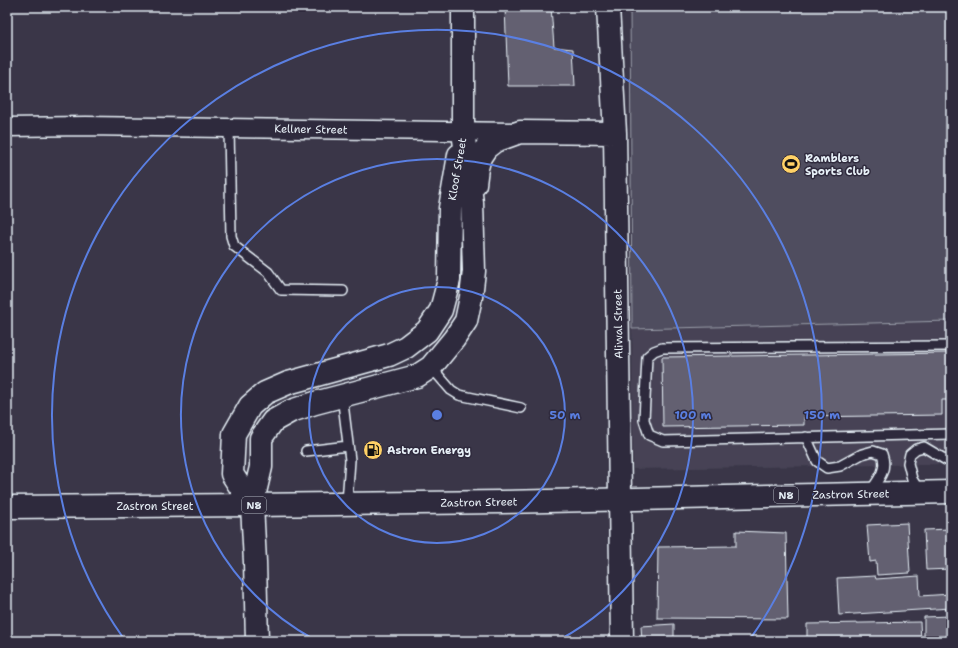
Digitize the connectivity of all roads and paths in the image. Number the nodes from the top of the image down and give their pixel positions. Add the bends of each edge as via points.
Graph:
1 (463, 7) edge
2 (608, 7) edge
3 (7, 127) edge
4 (229, 128) junction
5 (463, 131) junction
6 (520, 132) junction
7 (615, 133) junction
8 (472, 203) junction
9 (343, 291) dead end
10 (951, 346) edge
11 (431, 366) junction
12 (342, 395) junction
13 (521, 408) dead end
14 (951, 434) edge
15 (806, 437) junction
16 (348, 446) junction
17 (306, 451) dead end
18 (951, 460) edge
19 (951, 492) edge
20 (920, 493) junction
21 (868, 494) junction
22 (621, 498) junction
23 (347, 504) junction
24 (252, 505) junction
25 (7, 507) edge
26 (257, 641) edge
27 (622, 641) edge

1 - 5 main road
2 - 7 main road, Aliwal Street
3 - 4 street, Kellner Street
4 - 5 street, Kellner Street
4 - 9 lane via 231,236 234,246 268,272 281,290
5 - 6 street, Kellner Street
5 - 8 main road, Kloof Street
5 - 24 main road, Kloof Street via 450,208 449,280 441,310 427,331 406,347 389,355 288,383 265,393 250,406 234,434 232,474
6 - 7 main road, Kellner Street
6 - 8 main road via 494,141 486,148 478,163
7 - 22 main road, Aliwal Street
8 - 11 main road, Kloof Street via 474,271 466,320
10 - 15 lane via 662,348 647,356 644,420 649,435 663,441
11 - 12 main road, Kloof Street via 417,376
11 - 13 lane via 451,390 459,395
12 - 16 lane
12 - 24 main road, Kloof Street via 291,411 273,421 261,438 261,467
14 - 15 lane
15 - 21 lane via 817,461 827,468 840,466 873,451 882,454 882,475
16 - 17 lane
16 - 23 lane via 350,460
18 - 20 lane via 946,460 924,447 910,454 908,463 912,479
19 - 20 main road, Zastron Street / N8
20 - 21 main road, Zastron Street / N8
21 - 22 main road, Zastron Street / N8
22 - 23 main road, Zastron Street / N8
22 - 27 main road, Aliwal Street
23 - 24 main road, Zastron Street / N8
24 - 25 main road, Zastron Street / N8
24 - 26 main road

